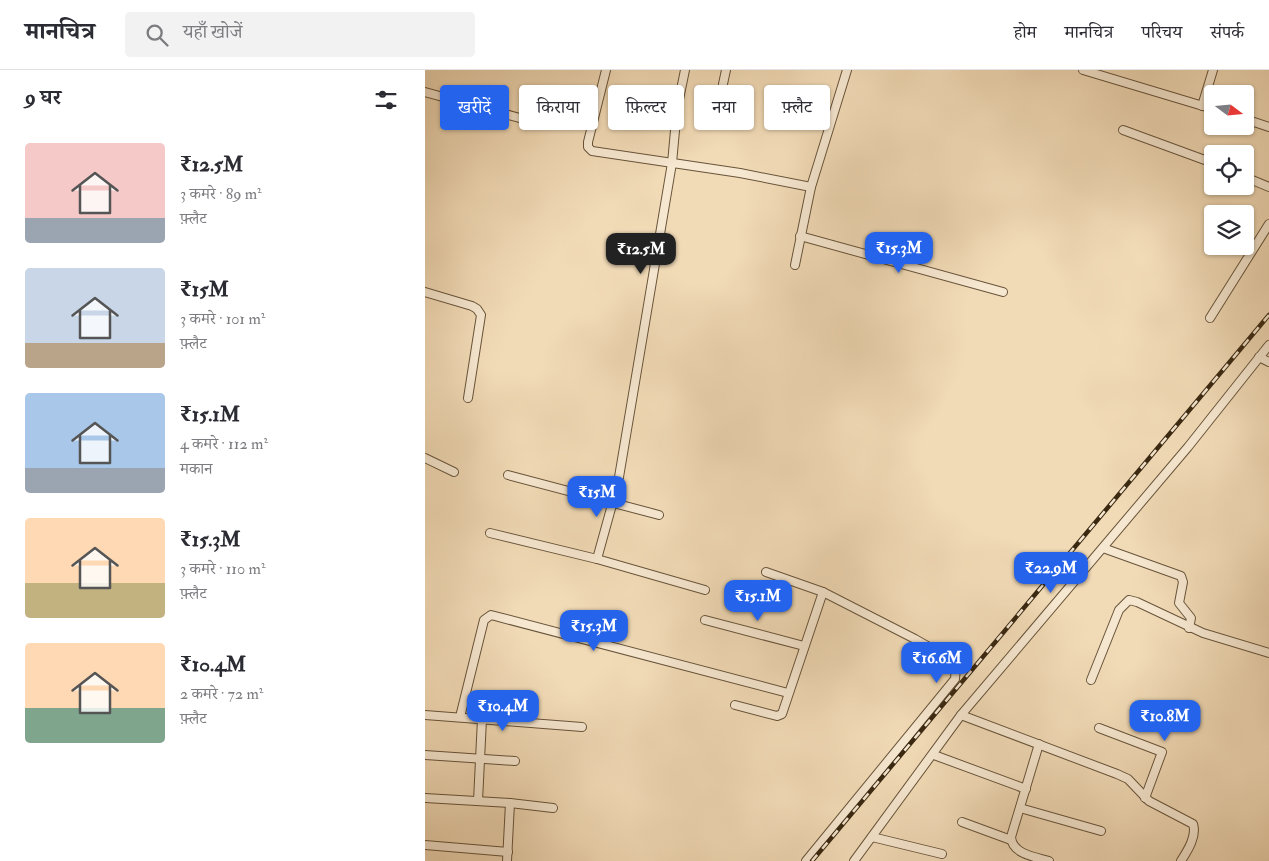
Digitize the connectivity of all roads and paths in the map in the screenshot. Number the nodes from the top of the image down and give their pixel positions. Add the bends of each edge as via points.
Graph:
1 (607, 70) edge
2 (685, 70) edge
3 (726, 70) edge
4 (847, 70) edge
5 (1083, 70) edge
6 (1213, 70) edge
7 (723, 84) dead end
8 (682, 85) edge
9 (425, 92) edge
10 (1202, 106) joint
11 (519, 118) edge
12 (1254, 122) edge
13 (1269, 127) edge
14 (675, 130) edge
15 (1123, 130) dead end
16 (1204, 161) edge
17 (672, 163) junction
18 (1254, 180) edge
19 (1269, 186) edge
20 (811, 187) junction
21 (1269, 224) edge
22 (800, 236) junction
23 (795, 265) dead end
24 (425, 292) edge
25 (1003, 292) dead end
26 (1210, 318) dead end
27 (1269, 345) edge
28 (1259, 357) junction
29 (1269, 362) edge
30 (468, 398) dead end
31 (425, 458) edge
32 (454, 472) dead end
33 (507, 475) dead end
34 (613, 503) junction
35 (659, 515) dead end
36 (490, 533) dead end
37 (1103, 548) junction
38 (597, 559) junction
39 (766, 572) dead end
40 (705, 590) dead end
41 (823, 592) junction
42 (705, 620) dead end
43 (1189, 628) junction
44 (805, 646) junction
45 (1269, 653) edge
46 (1091, 680) dead end
47 (788, 693) junction
48 (735, 705) dead end
49 (425, 715) edge
50 (961, 716) junction
51 (460, 717) junction
52 (482, 719) junction
53 (582, 727) dead end
54 (1099, 728) dead end
55 (1039, 744) junction
56 (425, 755) edge
57 (934, 755) junction
58 (481, 759) junction
59 (515, 761) dead end
60 (1026, 789) junction
61 (425, 798) edge
62 (1145, 798) junction
63 (479, 801) junction
64 (510, 803) junction
65 (553, 808) dead end
66 (1020, 808) junction
67 (962, 822) dead end
68 (1101, 831) dead end
69 (872, 837) junction
70 (1011, 840) junction
71 (425, 845) edge
72 (865, 847) junction
73 (508, 852) junction
74 (942, 854) dead end
75 (507, 861) edge
76 (806, 861) edge
77 (854, 861) edge
78 (863, 861) edge
79 (1049, 861) edge
80 (1181, 861) edge

1 - 17 street via 588,147 598,153
2 - 8 street
3 - 7 street
4 - 20 street
5 - 10 street
6 - 10 street
9 - 11 street
12 - 13 street
14 - 17 street
15 - 16 street
17 - 20 street via 740,172
17 - 34 street
18 - 19 street
20 - 22 street
21 - 26 street
22 - 23 street
22 - 25 street
24 - 30 street via 472,306 481,316
27 - 28 street
28 - 29 street
28 - 37 street via 1189,447
31 - 32 street
33 - 34 street
34 - 35 street
34 - 38 street
36 - 38 street
37 - 43 street via 1181,576 1179,603 1191,618
37 - 50 street
38 - 40 street
39 - 41 street
41 - 44 street
41 - 76 street via 951,660 957,672 955,679 908,739
42 - 44 street
43 - 45 street
43 - 46 street via 1129,600 1124,603 1110,631
44 - 47 street
47 - 48 street via 780,716
47 - 51 street via 491,615 484,620
49 - 51 street
50 - 55 street
50 - 57 street
51 - 52 street
52 - 53 street
52 - 58 street
54 - 62 street via 1161,752
55 - 60 street
55 - 62 street via 1128,779
56 - 58 street
57 - 60 street
57 - 69 street
58 - 59 street
58 - 63 street
60 - 66 street
61 - 63 street
62 - 80 street via 1193,824 1194,833
63 - 64 street
64 - 65 street
64 - 73 street
66 - 68 street
66 - 70 street
67 - 70 street
69 - 72 street
69 - 74 street
70 - 79 street via 1018,851
71 - 73 street
72 - 77 street
72 - 78 street
73 - 75 street

